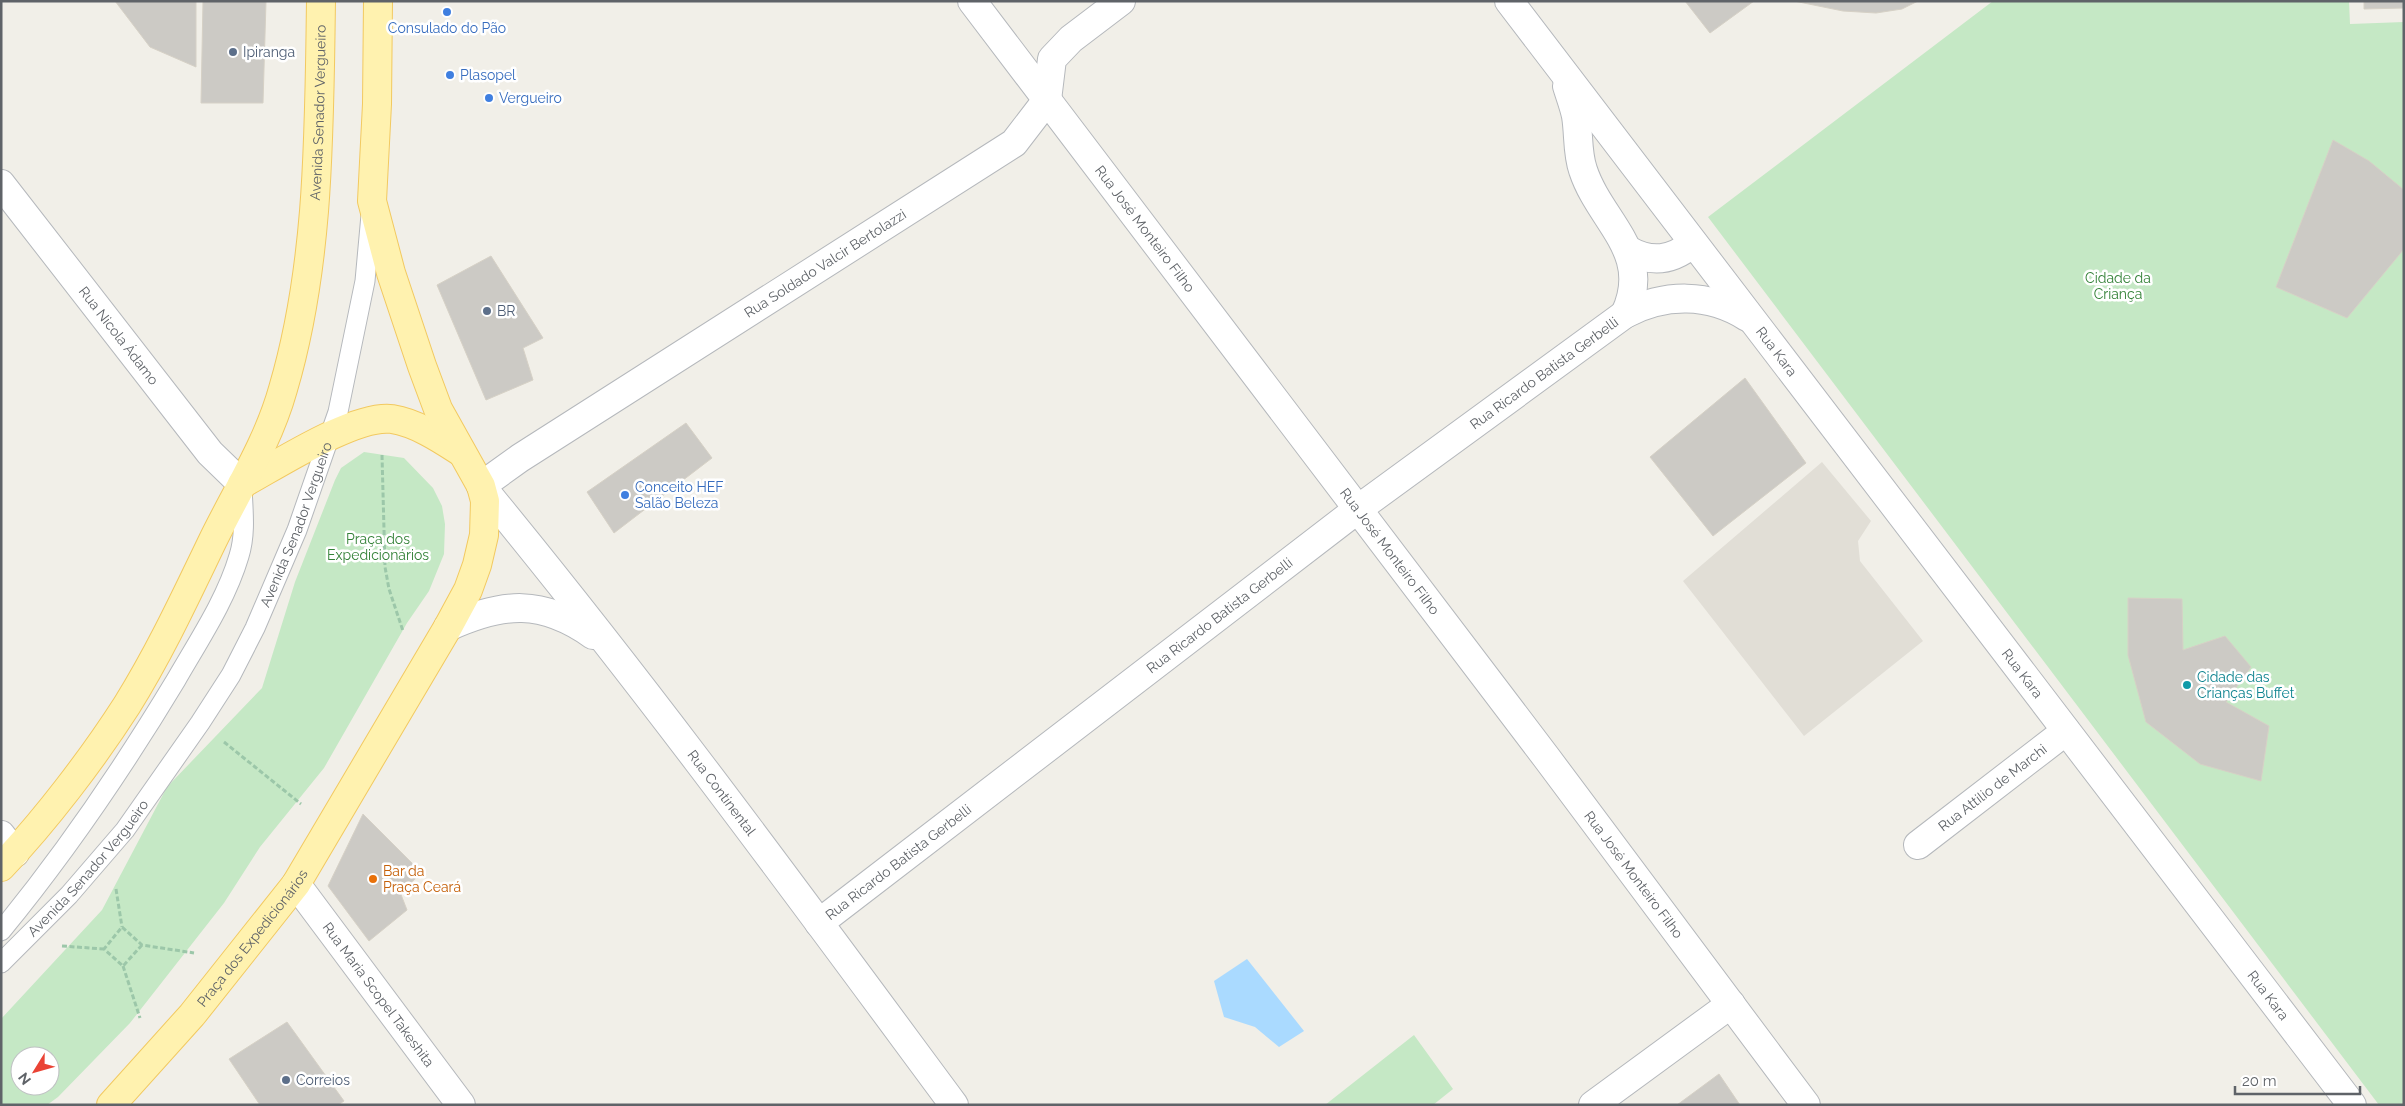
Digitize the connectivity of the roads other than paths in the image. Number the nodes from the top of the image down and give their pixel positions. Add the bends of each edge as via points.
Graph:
1 (321, 1) edge
2 (378, 1) edge
3 (972, 1) edge
4 (1121, 1) edge
5 (1509, 1) edge
6 (1563, 72) junction
7 (1047, 100) junction
8 (1, 184) edge
9 (372, 202) junction
10 (1693, 243) junction
11 (1628, 250) junction
12 (1625, 314) junction
13 (1751, 320) junction
14 (331, 436) junction
15 (461, 452) junction
16 (242, 484) junction
17 (481, 486) junction
18 (1358, 509) junction
19 (448, 627) junction
20 (607, 645) junction
21 (2066, 731) junction
22 (1918, 845) dead end
23 (6, 851) edge
24 (296, 884) junction
25 (819, 923) junction
26 (1, 931) edge
27 (1, 963) edge
28 (1731, 1004) junction
29 (110, 1105) edge
30 (461, 1105) edge
31 (954, 1105) edge
32 (1593, 1105) edge
33 (1806, 1105) edge
34 (2352, 1105) edge

1 - 16 main road, Avenida Senador Vergueiro via 318,158 303,303 283,390
2 - 9 main road, Avenida Senador Vergueiro via 378,104
3 - 7 street, Rua José Monteiro Filho
4 - 7 street via 1071,39 1052,59
5 - 6 street, Rua Kara
6 - 10 street, Rua Kara
6 - 11 street, Rua Kara via 1576,117 1582,169
7 - 17 street, Rua Soldado Valcir Bertolazzi via 1014,143
7 - 18 street, Rua José Monteiro Filho
8 - 16 street, Rua Nicola Ádamo via 210,454
9 - 14 lane, Avenida Senador Vergueiro via 365,281
9 - 15 main road, Praça dos Expedicionários via 391,273 422,366 438,409
10 - 11 street via 1675,256 1661,259 1646,258
10 - 13 street, Rua Kara
11 - 12 street, Rua Ricardo Batista Gerbelli via 1634,271 1634,288
12 - 13 street, Rua Ricardo Batista Gerbelli via 1661,300 1699,299 1725,306
12 - 18 street, Rua Ricardo Batista Gerbelli
13 - 21 street, Rua Kara
14 - 15 main road via 380,418 393,419 413,425
14 - 16 main road
14 - 27 lane, Avenida Senador Vergueiro via 297,530 231,675 125,830 69,895
15 - 17 main road, Praça dos Expedicionários
16 - 23 main road, Avenida Senador Vergueiro via 189,592 127,705 80,771
16 - 26 lane, Avenida Senador Vergueiro via 240,554 212,620 141,738 85,822
17 - 19 main road, Praça dos Expedicionários via 486,515 481,550 468,590
17 - 20 street, Rua Continental
18 - 25 street, Rua Ricardo Batista Gerbelli
18 - 28 street, Rua José Monteiro Filho
19 - 20 street via 495,609 530,609 567,619
19 - 24 main road, Praça dos Expedicionários
20 - 25 street, Rua Continental
21 - 22 street, Rua Attilio de Marchi
21 - 34 street, Rua Kara
24 - 29 main road, Praça dos Expedicionários via 238,959
24 - 30 street, Rua Maria Scopel Takeshita
25 - 31 street, Rua Continental
28 - 32 street
28 - 33 street, Rua José Monteiro Filho

